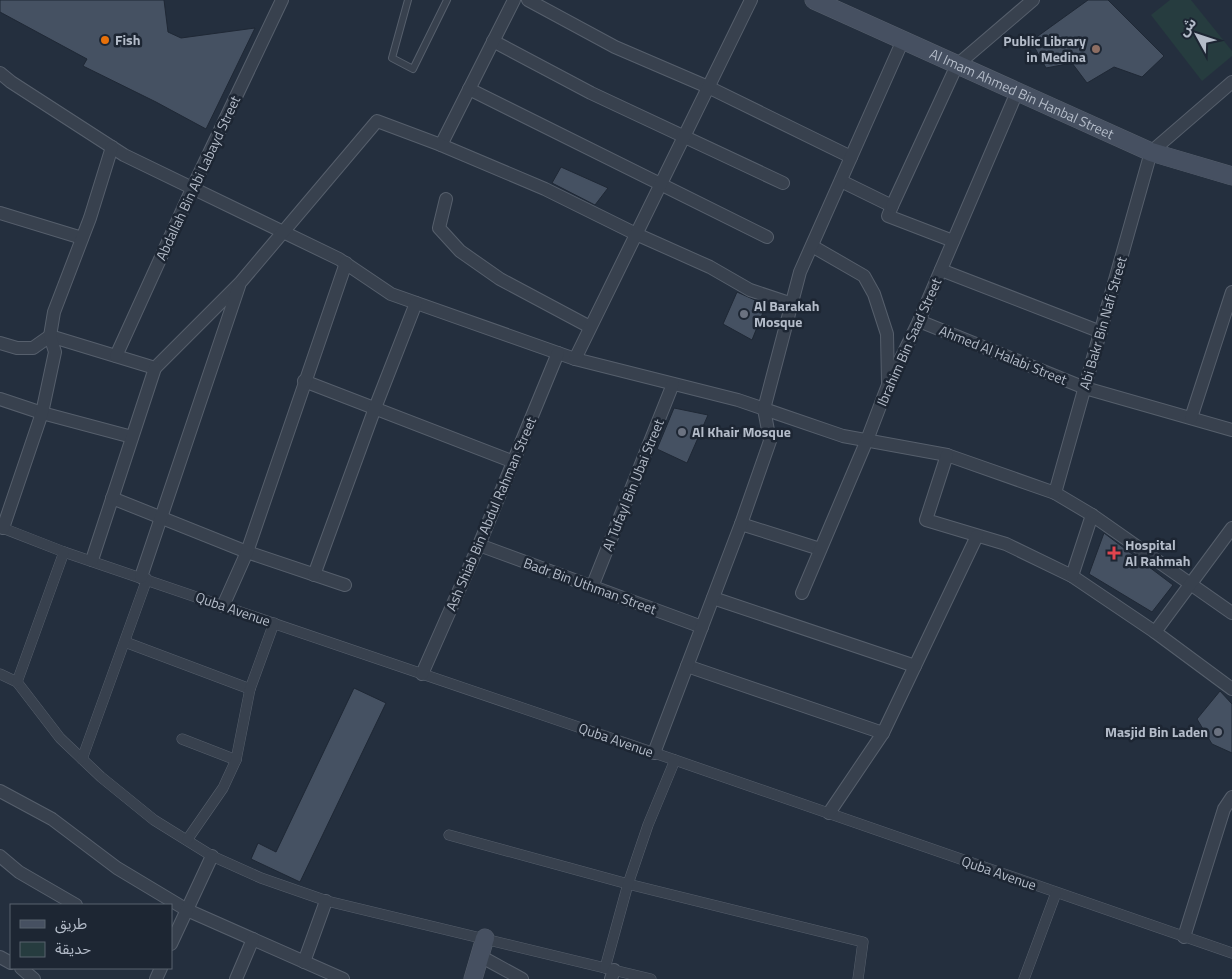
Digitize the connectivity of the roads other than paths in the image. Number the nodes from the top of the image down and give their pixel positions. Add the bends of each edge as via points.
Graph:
1 (282, 0) edge
2 (408, 0) edge
3 (447, 0) edge
4 (514, 0) edge
5 (528, 0) edge
6 (751, 0) edge
7 (814, 0) edge
8 (1033, 0) edge
9 (903, 40) junction
10 (494, 41) junction
11 (957, 65) junction
12 (0, 73) edge
13 (1232, 82) edge
14 (708, 87) junction
15 (469, 90) junction
16 (1017, 92) junction
17 (684, 136) junction
18 (441, 145) junction
19 (112, 147) junction
20 (1151, 152) junction
21 (852, 157) junction
22 (1232, 176) edge
23 (841, 181) junction
24 (782, 183) dead end
25 (660, 185) junction
26 (192, 189) junction
27 (446, 199) dead end
28 (892, 206) junction
29 (0, 213) edge
30 (283, 232) junction
31 (636, 234) junction
32 (767, 237) dead end
33 (82, 238) junction
34 (953, 241) junction
35 (812, 246) junction
36 (346, 263) junction
37 (941, 270) junction
38 (240, 283) junction
39 (1232, 292) edge
40 (416, 303) junction
41 (792, 304) junction
42 (919, 321) junction
43 (590, 327) junction
44 (1100, 332) junction
45 (50, 336) junction
46 (0, 343) edge
47 (558, 353) junction
48 (116, 356) junction
49 (575, 358) junction
50 (155, 368) junction
51 (304, 381) junction
52 (673, 384) junction
53 (888, 385) junction
54 (1085, 388) junction
55 (0, 399) edge
56 (375, 408) junction
57 (764, 409) junction
58 (42, 413) junction
59 (1191, 418) junction
60 (1232, 430) edge
61 (132, 437) junction
62 (867, 440) junction
63 (947, 455) junction
64 (514, 462) junction
65 (1055, 493) junction
66 (112, 498) junction
67 (1092, 515) junction
68 (161, 518) junction
69 (741, 524) junction
70 (1, 528) edge
71 (1232, 528) edge
72 (977, 536) junction
73 (479, 545) junction
74 (820, 549) junction
75 (64, 552) junction
76 (247, 552) junction
77 (92, 560) junction
78 (314, 575) junction
79 (1072, 576) junction
80 (144, 578) junction
81 (345, 585) dead end
82 (1190, 585) junction
83 (592, 587) junction
84 (802, 593) dead end
85 (713, 598) junction
86 (223, 606) junction
87 (1232, 612) edge
88 (274, 623) junction
89 (702, 628) junction
90 (1155, 632) junction
91 (125, 642) junction
92 (687, 666) junction
93 (915, 666) junction
94 (0, 674) edge
95 (422, 674) junction
96 (17, 682) junction
97 (250, 688) junction
98 (1232, 689) edge
99 (883, 733) junction
100 (182, 739) dead end
101 (654, 753) junction
102 (82, 759) junction
103 (236, 760) junction
104 (675, 760) junction
105 (0, 791) edge
106 (1232, 797) edge
107 (829, 813) junction
108 (449, 835) dead end
109 (187, 840) junction
110 (0, 856) edge
111 (212, 856) junction
112 (628, 884) junction
113 (1056, 892) junction
114 (326, 901) junction
115 (74, 904) edge
116 (187, 910) junction
117 (1184, 937) junction
118 (485, 938) junction
119 (252, 939) junction
120 (172, 942) edge
121 (1232, 953) edge
122 (480, 956) junction
123 (304, 962) junction
124 (22, 969) edge
125 (610, 972) edge
126 (34, 979) edge
127 (236, 979) edge
128 (343, 979) edge
129 (473, 979) edge
130 (522, 979) edge
131 (650, 979) edge
132 (858, 979) edge
133 (1024, 979) edge

1 - 26 street, Abdallah Bin Abi Labayd Street
2 - 3 lane via 392,58 413,69
4 - 10 street
5 - 14 street via 615,47
6 - 14 street
7 - 9 main road, Al Imam Ahmed Bin Hanbal Street
8 - 11 street
9 - 11 main road, Al Imam Ahmed Bin Hanbal Street
9 - 21 street
10 - 15 street
10 - 17 street via 592,94
11 - 16 main road, Al Imam Ahmed Bin Hanbal Street
11 - 28 street
12 - 19 street
13 - 20 street
14 - 17 street
14 - 21 street
15 - 18 street
15 - 25 street
16 - 20 main road, Al Imam Ahmed Bin Hanbal Street
16 - 34 street, Ibrahim Bin Saad Street
17 - 24 street
17 - 25 street
18 - 30 street via 377,122
18 - 31 street via 545,189
19 - 26 street
19 - 33 street
20 - 22 main road, Al Imam Ahmed Bin Hanbal Street
20 - 44 street, Abi Bakr Bin Nafi Street
21 - 23 street
23 - 28 street
23 - 35 street
25 - 31 street
25 - 32 street
26 - 30 street
26 - 48 street, Abdallah Bin Abi Labayd Street
27 - 43 street via 439,228 460,251 500,279
28 - 34 street via 888,216
29 - 33 street
30 - 36 street
30 - 38 street
31 - 41 street via 710,267 750,290
31 - 43 street
33 - 45 street via 54,312
34 - 37 street, Ibrahim Bin Saad Street
35 - 41 street via 800,272
35 - 53 street via 864,276 874,294 887,334
36 - 40 street via 391,294
36 - 51 street
37 - 42 street, Ibrahim Bin Saad Street
37 - 44 street
38 - 50 street
38 - 68 street
39 - 59 street
40 - 47 street
40 - 56 street
41 - 57 street
42 - 53 street, Ibrahim Bin Saad Street
42 - 54 street, Ahmed Al Halabi Street
43 - 49 street
44 - 54 street, Abi Bakr Bin Nafi Street
45 - 46 street via 33,348
45 - 48 street
45 - 58 street via 55,352
47 - 49 street
47 - 64 street, Ash Shiab Bin Abdul Rahman Street
48 - 50 street
49 - 52 street
50 - 61 street
51 - 56 street
51 - 76 street
52 - 57 street
52 - 83 street, Al Tufayl Bin Ubai Street
53 - 62 street, Ibrahim Bin Saad Street
54 - 59 street, Ahmed Al Halabi Street
54 - 65 street, Abi Bakr Bin Nafi Street
55 - 58 street
56 - 64 street
56 - 78 street
57 - 62 street via 843,436
57 - 69 street via 770,441
58 - 61 street
58 - 70 street
59 - 60 street, Ahmed Al Halabi Street
61 - 66 street
62 - 63 street
62 - 74 street, Ibrahim Bin Saad Street
63 - 65 street
63 - 72 street via 926,520
64 - 73 street, Ash Shiab Bin Abdul Rahman Street
65 - 67 street
66 - 68 street
66 - 77 street
67 - 79 street
67 - 82 street
68 - 76 street
68 - 80 street
69 - 74 street
69 - 85 street
70 - 75 street, Quba Avenue
71 - 82 street
72 - 79 street via 1006,544
72 - 93 street
73 - 83 street, Badr Bin Uthman Street
73 - 95 street, Ash Shiab Bin Abdul Rahman Street
74 - 84 street, Ibrahim Bin Saad Street
75 - 77 street, Quba Avenue
75 - 96 street
76 - 78 street
76 - 86 street
77 - 80 street, Quba Avenue
78 - 81 street
79 - 90 street
80 - 86 street, Quba Avenue
80 - 91 street
82 - 87 street
82 - 90 street
83 - 89 street, Badr Bin Uthman Street
85 - 89 street
85 - 93 street
86 - 88 street, Quba Avenue
88 - 95 street, Quba Avenue
88 - 97 street
89 - 92 street
90 - 98 street
91 - 97 street
91 - 102 street
92 - 99 street
92 - 101 street
93 - 99 street
94 - 96 street
95 - 101 street, Quba Avenue
96 - 102 street via 60,738
97 - 103 street
99 - 107 street
100 - 103 street
101 - 104 street, Quba Avenue
102 - 109 street via 154,820
103 - 109 street via 223,788
104 - 107 street, Quba Avenue
104 - 112 street
105 - 116 street via 52,819 117,868
106 - 117 street via 1224,809
107 - 113 street, Quba Avenue
108 - 112 street
109 - 111 street
110 - 115 street via 20,872
111 - 114 street
111 - 116 street
112 - 125 street
112 - 132 street via 863,942
113 - 117 street, Quba Avenue
113 - 133 street
114 - 118 street
114 - 123 street
116 - 119 street
116 - 120 street
117 - 121 street, Quba Avenue
118 - 122 main road
118 - 125 street
119 - 123 street
119 - 127 street
122 - 129 main road
122 - 130 street
123 - 128 street
124 - 126 street
125 - 131 street

